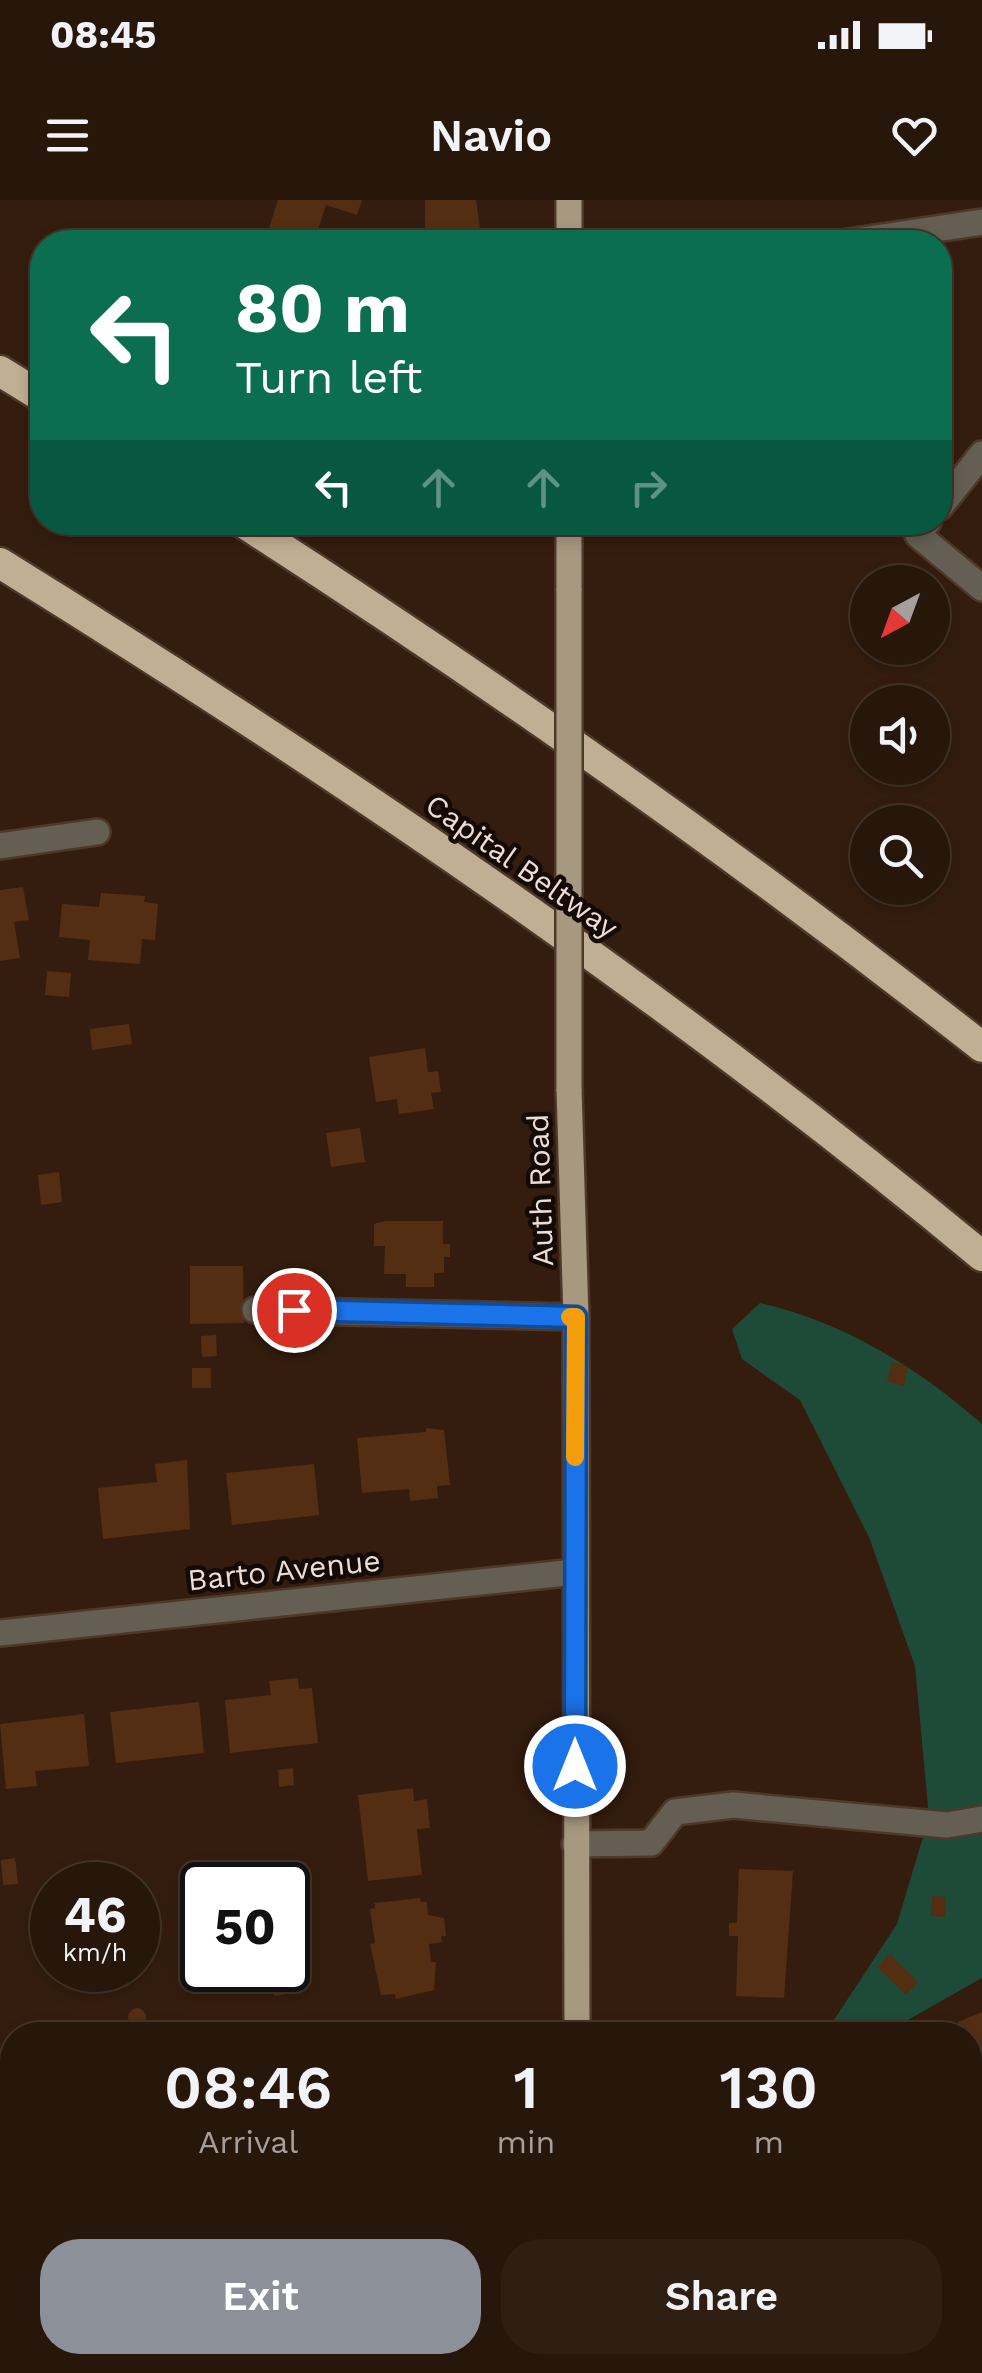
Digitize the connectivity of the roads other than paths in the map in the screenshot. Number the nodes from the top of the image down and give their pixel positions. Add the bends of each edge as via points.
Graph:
1 (569, 200) edge
2 (982, 222) edge
3 (568, 230) edge
4 (928, 230) edge
5 (0, 371) edge
6 (30, 390) edge
7 (982, 454) edge
8 (952, 492) edge
9 (262, 535) edge
10 (568, 535) edge
11 (919, 535) edge
12 (0, 563) edge
13 (982, 588) edge
14 (98, 832) dead end
15 (0, 846) edge
16 (982, 1047) edge
17 (982, 1256) edge
18 (255, 1310) dead end
19 (576, 1317) junction
20 (575, 1572) junction
21 (0, 1633) edge
22 (982, 1820) edge
23 (575, 1844) junction
24 (577, 2022) edge

1 - 3 main road
2 - 4 street
5 - 6 highway
7 - 8 street
9 - 16 highway via 623,779
10 - 19 main road, Auth Road, bridge
11 - 13 street
12 - 17 highway, Capital Beltway via 309,760 546,923
14 - 15 street
18 - 19 street
19 - 20 main road, Auth Road
20 - 21 street, Barto Avenue
20 - 23 main road, Auth Road
22 - 23 street via 947,1826 733,1805 675,1812 651,1843
23 - 24 main road, Auth Road

